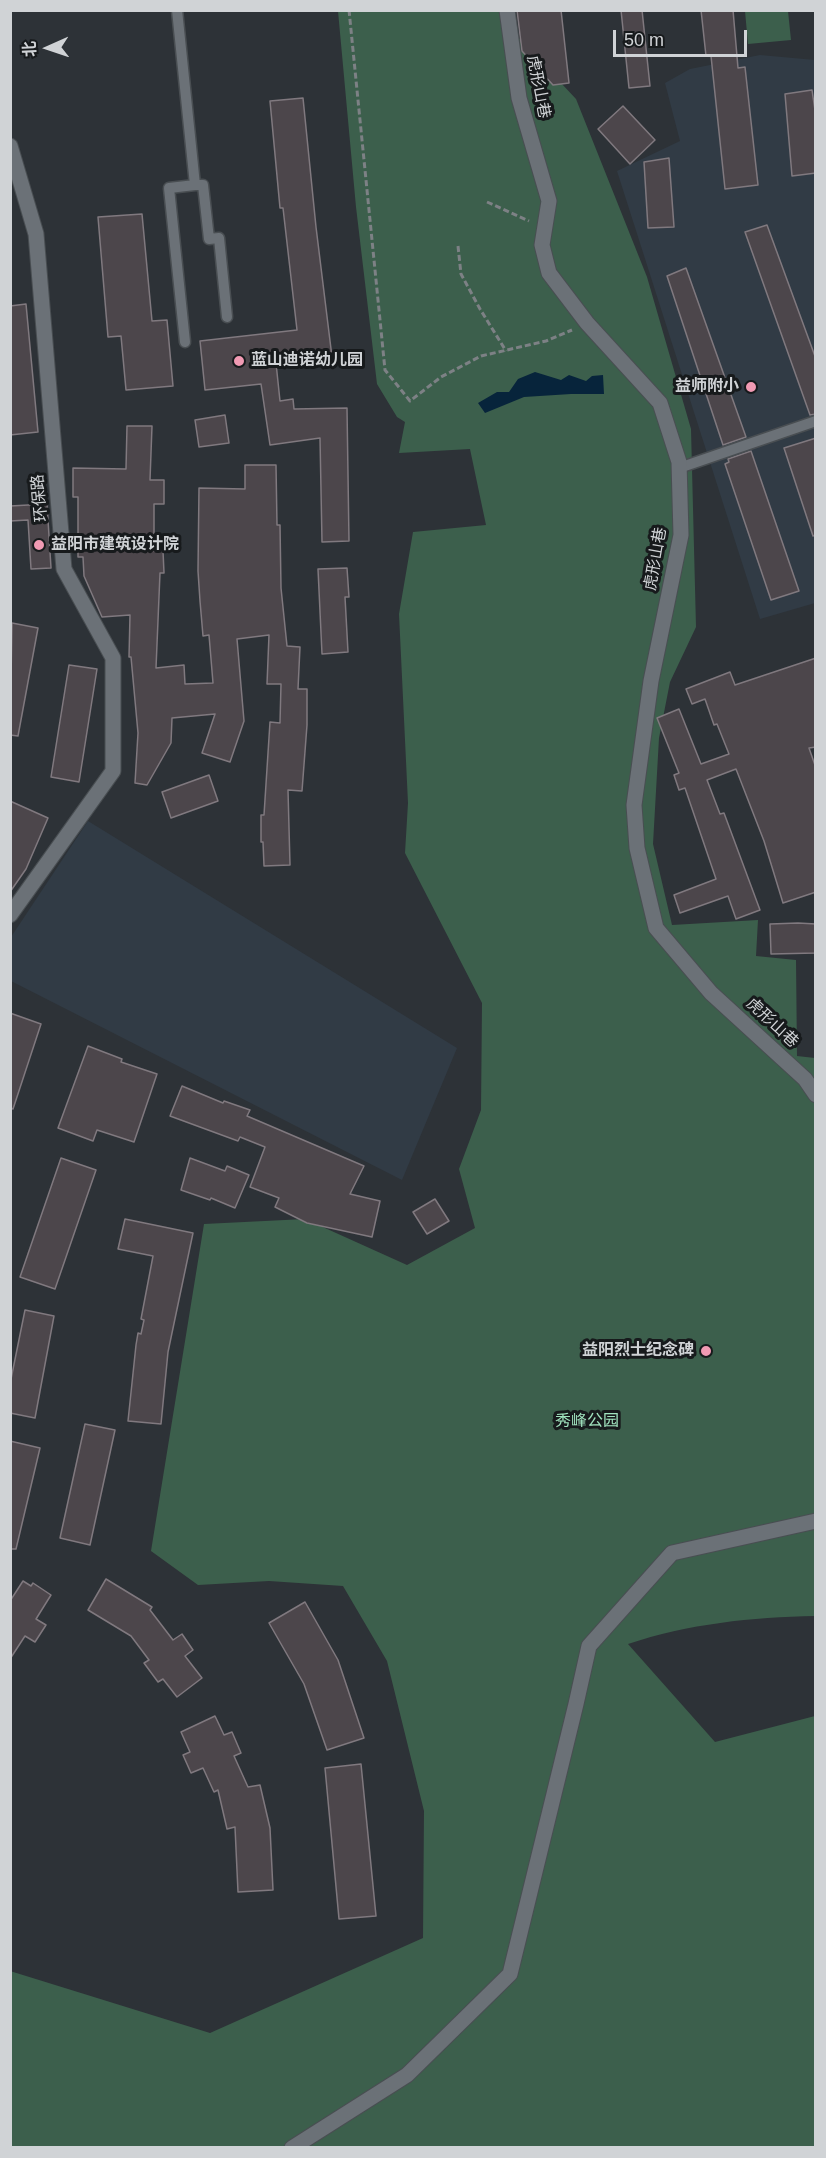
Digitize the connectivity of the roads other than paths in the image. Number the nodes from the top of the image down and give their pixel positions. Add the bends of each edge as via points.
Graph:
1 (177, 10) edge
2 (507, 10) edge
3 (10, 146) edge
4 (195, 185) junction
5 (227, 317) dead end
6 (185, 342) dead end
7 (816, 421) edge
8 (679, 468) junction
9 (10, 915) edge
10 (816, 1095) edge
11 (816, 1521) edge
12 (292, 2148) edge

1 - 4 lane
2 - 8 street, 虎形山巷 via 519,98 549,201 542,245 549,273 587,323 660,403
3 - 9 street, 环保路 via 36,234 63,569 113,658 113,771
4 - 5 lane via 203,185 209,239 219,238
4 - 6 lane via 169,188
7 - 8 lane
8 - 10 street, 虎形山巷 via 681,534 651,681 634,805 637,848 656,928 711,993 805,1079
11 - 12 street via 672,1553 589,1646 510,1974 407,2075

